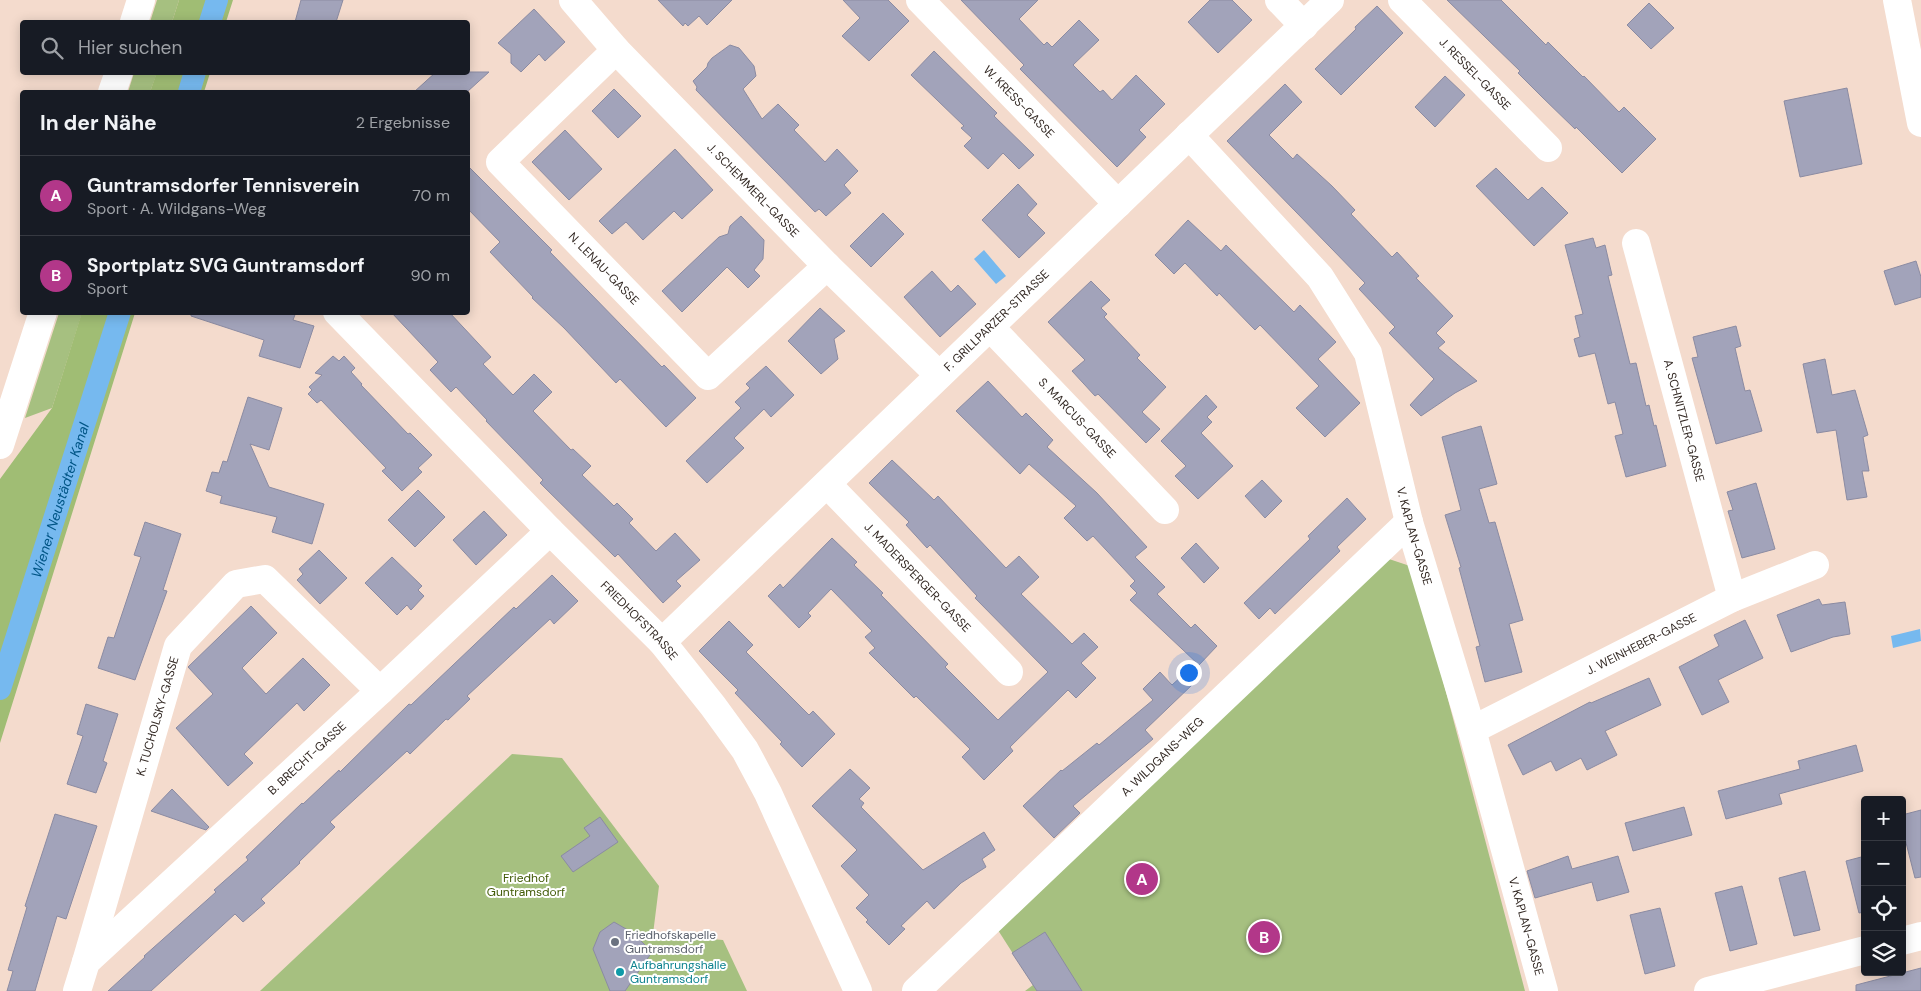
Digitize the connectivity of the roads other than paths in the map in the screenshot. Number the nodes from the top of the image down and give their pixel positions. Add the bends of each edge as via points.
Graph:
1 (141, 0) edge
2 (573, 0) edge
3 (920, 0) edge
4 (1279, 0) edge
5 (1330, 0) edge
6 (1402, 0) edge
7 (1897, 0) edge
8 (135, 20) edge
9 (1304, 26) junction
10 (616, 50) junction
11 (117, 75) edge
12 (113, 90) edge
13 (1921, 123) edge
14 (1189, 135) junction
15 (1548, 148) dead end
16 (1118, 204) junction
17 (1636, 243) dead end
18 (827, 266) junction
19 (42, 315) edge
20 (340, 315) edge
21 (990, 327) junction
22 (939, 376) junction
23 (0, 445) edge
24 (827, 484) junction
25 (1165, 510) dead end
26 (1409, 522) junction
27 (550, 531) junction
28 (1816, 565) dead end
29 (1732, 598) junction
30 (662, 642) junction
31 (1009, 672) dead end
32 (380, 691) junction
33 (1472, 730) junction
34 (1921, 936) edge
35 (1906, 939) edge
36 (1861, 951) edge
37 (86, 962) junction
38 (77, 991) edge
39 (858, 991) edge
40 (916, 991) edge
41 (1544, 991) edge
42 (1711, 991) edge

1 - 8 street
2 - 10 street, J. SCHEMMERL-GASSE
3 - 16 street, W. KRESS-GASSE
4 - 9 street
5 - 9 street, F. GRILLPARZER-STRASSE
6 - 15 street, J. RESSEL-GASSE
7 - 13 street
9 - 14 street, F. GRILLPARZER-STRASSE
10 - 18 street, J. SCHEMMERL-GASSE
10 - 18 street, N. LENAU-GASSE via 500,162 708,376
11 - 12 street
14 - 16 street, F. GRILLPARZER-STRASSE
14 - 26 street, V. KAPLAN-GASSE via 1320,276 1368,353
16 - 21 street, F. GRILLPARZER-STRASSE
17 - 29 street, A. SCHNITZLER-GASSE
18 - 22 street, J. SCHEMMERL-GASSE
19 - 23 street
20 - 27 street, FRIEDHOFSTRASSE
21 - 22 street, F. GRILLPARZER-STRASSE
21 - 25 street, S. MARCUS-GASSE
22 - 24 street, F. GRILLPARZER-STRASSE
24 - 30 street, F. GRILLPARZER-STRASSE
24 - 31 street, J. MADERSPERGER-GASSE
26 - 33 street, V. KAPLAN-GASSE
26 - 40 street, A. WILDGANS-WEG
27 - 30 street, FRIEDHOFSTRASSE
27 - 32 street, B. BRECHT-GASSE
28 - 29 street, J. WEINHEBER-GASSE
29 - 33 street, J. WEINHEBER-GASSE
30 - 39 street, FRIEDHOFSTRASSE via 745,750 768,793
32 - 37 street, B. BRECHT-GASSE
32 - 37 street, K. TUCHOLSKY-GASSE via 266,579 236,584 178,646
33 - 41 street, V. KAPLAN-GASSE
34 - 35 street
36 - 42 street
37 - 38 street

